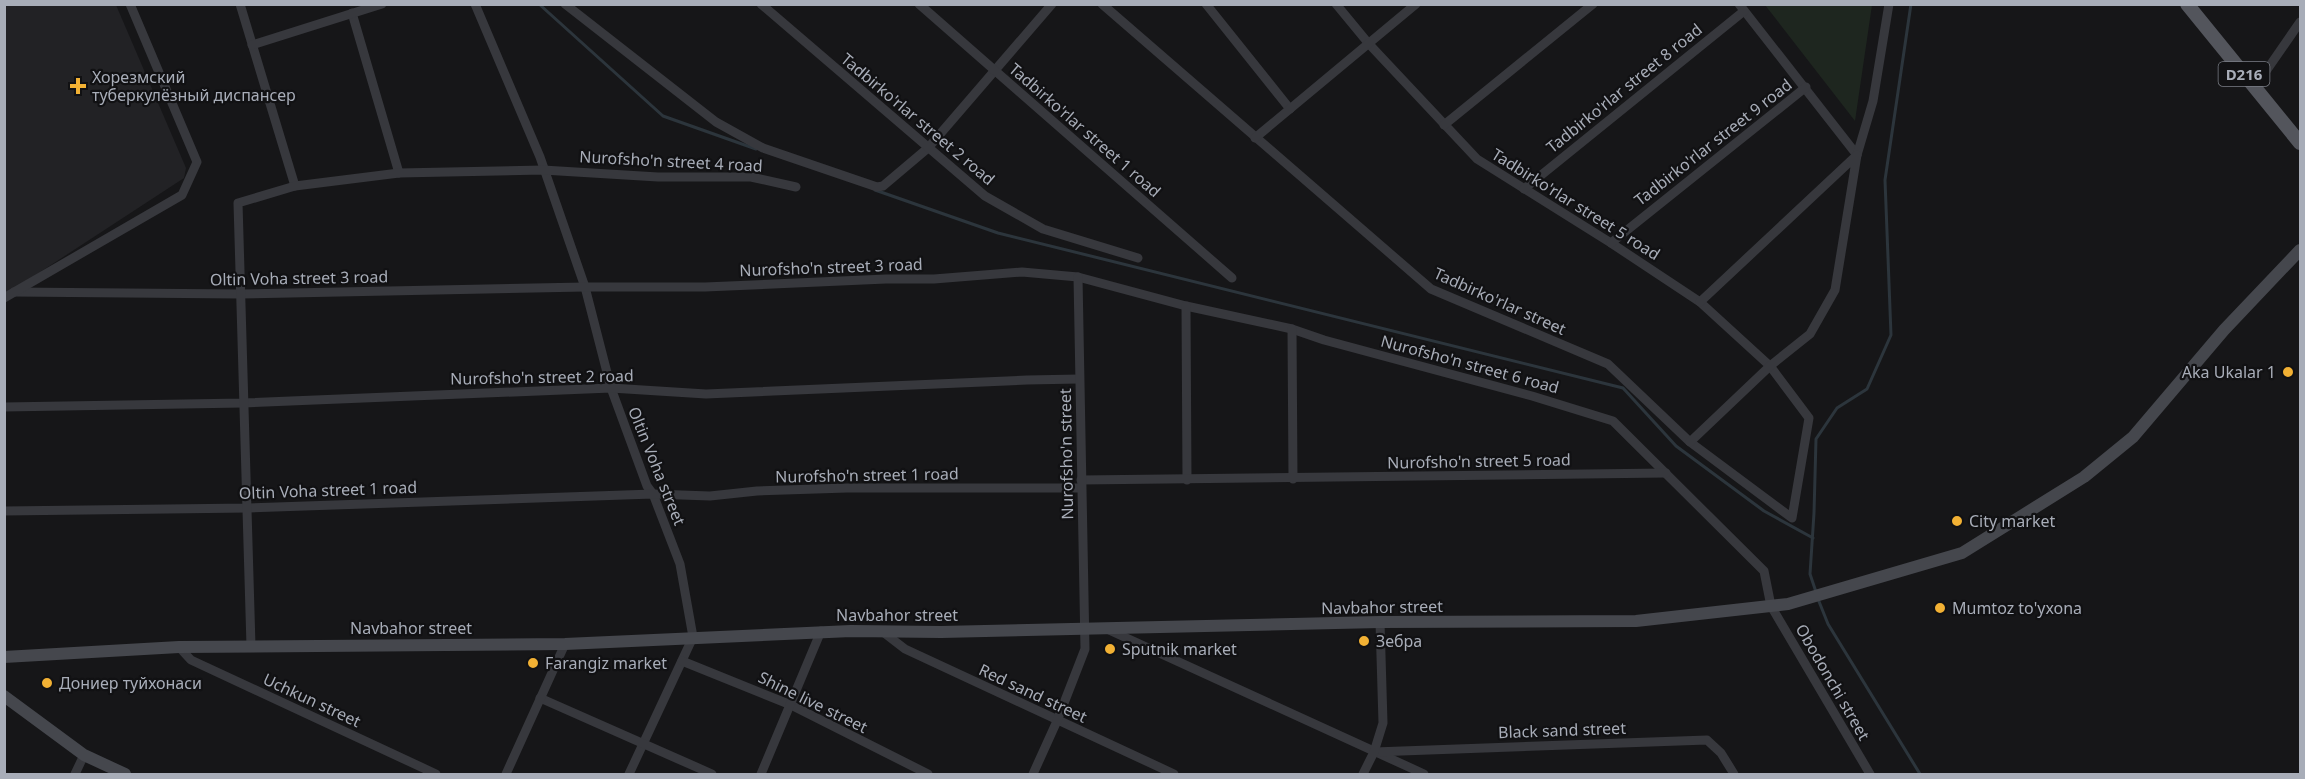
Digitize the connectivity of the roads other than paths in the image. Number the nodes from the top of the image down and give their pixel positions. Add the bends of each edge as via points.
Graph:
1 (130, 4) edge
2 (240, 4) edge
3 (382, 4) edge
4 (475, 4) edge
5 (564, 4) edge
6 (761, 4) edge
7 (919, 4) edge
8 (1052, 4) edge
9 (1102, 4) edge
10 (1206, 4) edge
11 (1336, 4) edge
12 (1416, 4) edge
13 (1593, 4) edge
14 (1889, 4) edge
15 (2187, 4) edge
16 (1742, 8) edge
17 (352, 13) junction
18 (2301, 22) edge
19 (1368, 44) junction
20 (252, 45) junction
21 (995, 71) junction
22 (1806, 87) junction
23 (2254, 87) junction
24 (1290, 109) junction
25 (1444, 125) junction
26 (1255, 138) junction
27 (2301, 143) edge
28 (928, 148) junction
29 (1857, 155) junction
30 (543, 170) junction
31 (399, 173) junction
32 (295, 186) junction
33 (796, 187) dead end
34 (1524, 189) junction
35 (1611, 243) junction
36 (2301, 250) edge
37 (1138, 258) dead end
38 (1078, 277) junction
39 (1232, 278) dead end
40 (585, 287) junction
41 (14, 292) junction
42 (239, 294) junction
43 (4, 298) edge
44 (1700, 302) junction
45 (1186, 306) junction
46 (1292, 329) junction
47 (1770, 366) junction
48 (1079, 379) junction
49 (611, 388) junction
50 (243, 403) junction
51 (4, 407) edge
52 (1809, 418) joint
53 (1690, 442) junction
54 (1666, 473) junction
55 (1293, 479) junction
56 (1187, 480) junction
57 (1081, 484) junction
58 (653, 494) junction
59 (248, 508) junction
60 (4, 511) edge
61 (1771, 606) junction
62 (1380, 622) junction
63 (1084, 630) junction
64 (1109, 630) junction
65 (821, 631) junction
66 (884, 632) junction
67 (693, 637) junction
68 (565, 644) junction
69 (251, 646) junction
70 (179, 647) junction
71 (4, 657) edge
72 (682, 661) junction
73 (4, 696) edge
74 (540, 698) junction
75 (791, 705) junction
76 (1057, 721) junction
77 (643, 743) junction
78 (1374, 752) junction
79 (84, 755) junction
80 (75, 774) edge
81 (125, 774) edge
82 (436, 774) edge
83 (506, 774) edge
84 (629, 774) edge
85 (712, 774) edge
86 (761, 774) edge
87 (928, 774) edge
88 (1033, 774) edge
89 (1174, 774) edge
90 (1363, 774) edge
91 (1424, 774) edge
92 (1734, 774) edge
93 (1870, 774) edge

1 - 41 street via 197,162 182,195
2 - 20 street
3 - 17 street
4 - 30 street, Oltin Voha street
5 - 28 street via 697,109 763,148 877,187
6 - 28 street, Tadbirko'rlar street 2 road
7 - 21 street, Tadbirko'rlar street 1 road
8 - 21 street
9 - 26 street, Tadbirko'rlar street
10 - 24 street
11 - 19 street, Tadbirko'rlar street 5 road
12 - 19 street
13 - 25 street
14 - 29 street via 1873,101
15 - 23 main road, D216
16 - 22 street
16 - 34 street, Tadbirko'rlar street 8 road
17 - 20 street
17 - 31 street
18 - 23 street
19 - 24 street
19 - 25 street, Tadbirko'rlar street 5 road
20 - 32 street
21 - 28 street
21 - 39 street, Tadbirko'rlar street 1 road
22 - 29 street
22 - 35 street, Tadbirko'rlar street 9 road
23 - 27 main road, D216
24 - 26 street
25 - 34 street, Tadbirko'rlar street 5 road via 1477,159
26 - 53 street, Tadbirko'rlar street via 1431,289 1608,364
28 - 37 street, Tadbirko'rlar street 2 road via 985,196 1043,229
29 - 44 street
29 - 47 street via 1835,290 1810,334
30 - 31 street, Nurofsho'n street 4 road
30 - 33 street, Nurofsho'n street 4 road via 658,177 751,177
30 - 40 street, Oltin Voha street
31 - 32 street, Nurofsho'n street 4 road
32 - 42 street, Nurofsho'n street 4 road via 238,203
34 - 35 street, Tadbirko'rlar street 5 road
35 - 44 street, Tadbirko'rlar street 5 road
36 - 61 main road, Navbahor street via 2224,330 2133,437 2084,477 1962,554
38 - 40 street, Nurofsho'n street 3 road via 1022,272 705,287
38 - 45 street, Nurofsho'n street 6 road
38 - 48 street, Nurofsho'n street
40 - 42 street, Oltin Voha street 3 road
40 - 49 street, Oltin Voha street
41 - 42 street, Oltin Voha street 3 road
41 - 43 street
42 - 50 street
44 - 47 street, Tadbirko'rlar street 5 road
45 - 46 street, Nurofsho'n street 6 road
45 - 56 street
46 - 54 street, Nurofsho'n street 6 road via 1613,421
46 - 55 street
47 - 52 street, Tadbirko'rlar street 5 road
47 - 53 street
48 - 49 street, Nurofsho'n street 2 road via 706,394
48 - 57 street, Nurofsho'n street
49 - 50 street, Nurofsho'n street 2 road
49 - 58 street, Oltin Voha street
50 - 51 street, Nurofsho'n street 2 road
50 - 59 street
52 - 53 street, Tadbirko'rlar street via 1792,518
54 - 55 street, Nurofsho'n street 5 road
54 - 61 street, Nurofsho'n street 6 road via 1764,571
55 - 56 street, Nurofsho'n street 5 road
56 - 57 street, Nurofsho'n street 5 road
57 - 58 street, Nurofsho'n street 1 road via 847,488 710,496
57 - 63 street, Nurofsho'n street
58 - 59 street, Oltin Voha street 1 road
58 - 67 street, Oltin Voha street via 680,564
59 - 60 street, Oltin Voha street 1 road
59 - 69 street
61 - 62 main road, Navbahor street via 1636,621
61 - 93 street, Obodonchi street
62 - 64 main road, Navbahor street
62 - 78 street via 1383,723
63 - 64 main road, Navbahor street
63 - 66 main road, Navbahor street
63 - 76 street, Nurofsho'n street via 1085,649
64 - 78 street, Black sand street
65 - 66 main road, Navbahor street
65 - 67 main road, Navbahor street
65 - 75 street
66 - 76 street, Red sand street via 905,649
67 - 68 main road, Navbahor street
67 - 72 street
68 - 69 main road, Navbahor street
68 - 74 street
69 - 70 main road, Navbahor street
70 - 71 main road, Navbahor street
70 - 82 street, Uchkun street via 191,660
72 - 75 street, Shine live street
72 - 77 street
73 - 79 main road
74 - 77 street
74 - 83 street
75 - 86 street
75 - 87 street, Shine live street
76 - 88 street, Nurofsho'n street
76 - 89 street, Red sand street
77 - 84 street
77 - 85 street
78 - 90 street
78 - 91 street, Black sand street
78 - 92 street, Black sand street via 1707,740
79 - 80 street
79 - 81 main road

